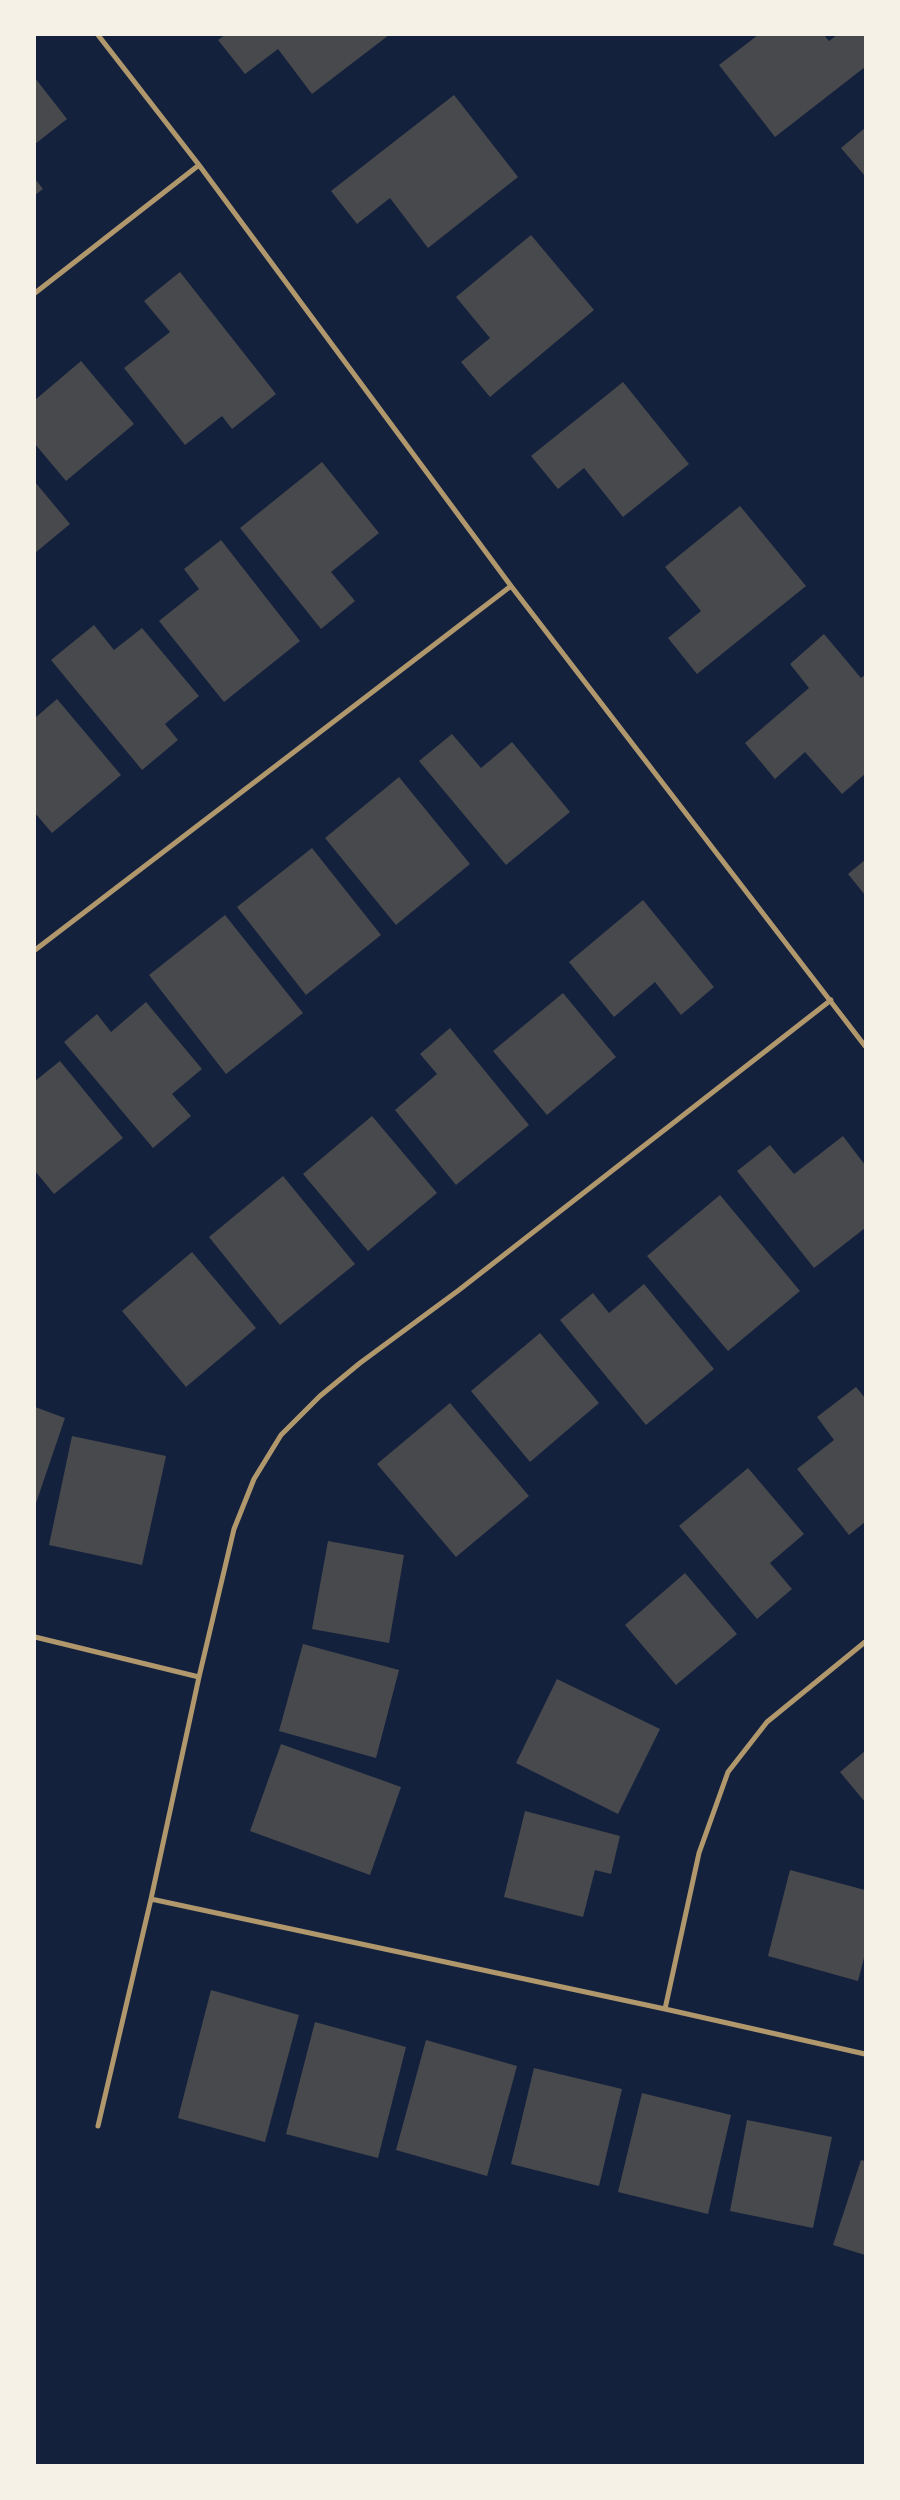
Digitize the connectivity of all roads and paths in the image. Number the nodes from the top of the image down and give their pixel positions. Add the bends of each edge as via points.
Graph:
1 (98, 35) edge
2 (199, 165) junction
3 (35, 293) edge
4 (511, 586) junction
5 (35, 950) edge
6 (831, 1000) junction
7 (865, 1046) edge
8 (35, 1637) edge
9 (865, 1642) edge
10 (199, 1677) junction
11 (150, 1899) junction
12 (665, 2009) junction
13 (865, 2054) edge
14 (98, 2126) dead end

1 - 2 street
2 - 3 street
2 - 4 street
4 - 5 street
4 - 6 street
6 - 7 street
6 - 10 street via 360,1364 320,1396 281,1435 254,1479 234,1530
8 - 10 street
9 - 12 street via 767,1722 728,1772 699,1853
10 - 11 street
11 - 12 street
11 - 14 street
12 - 13 street

